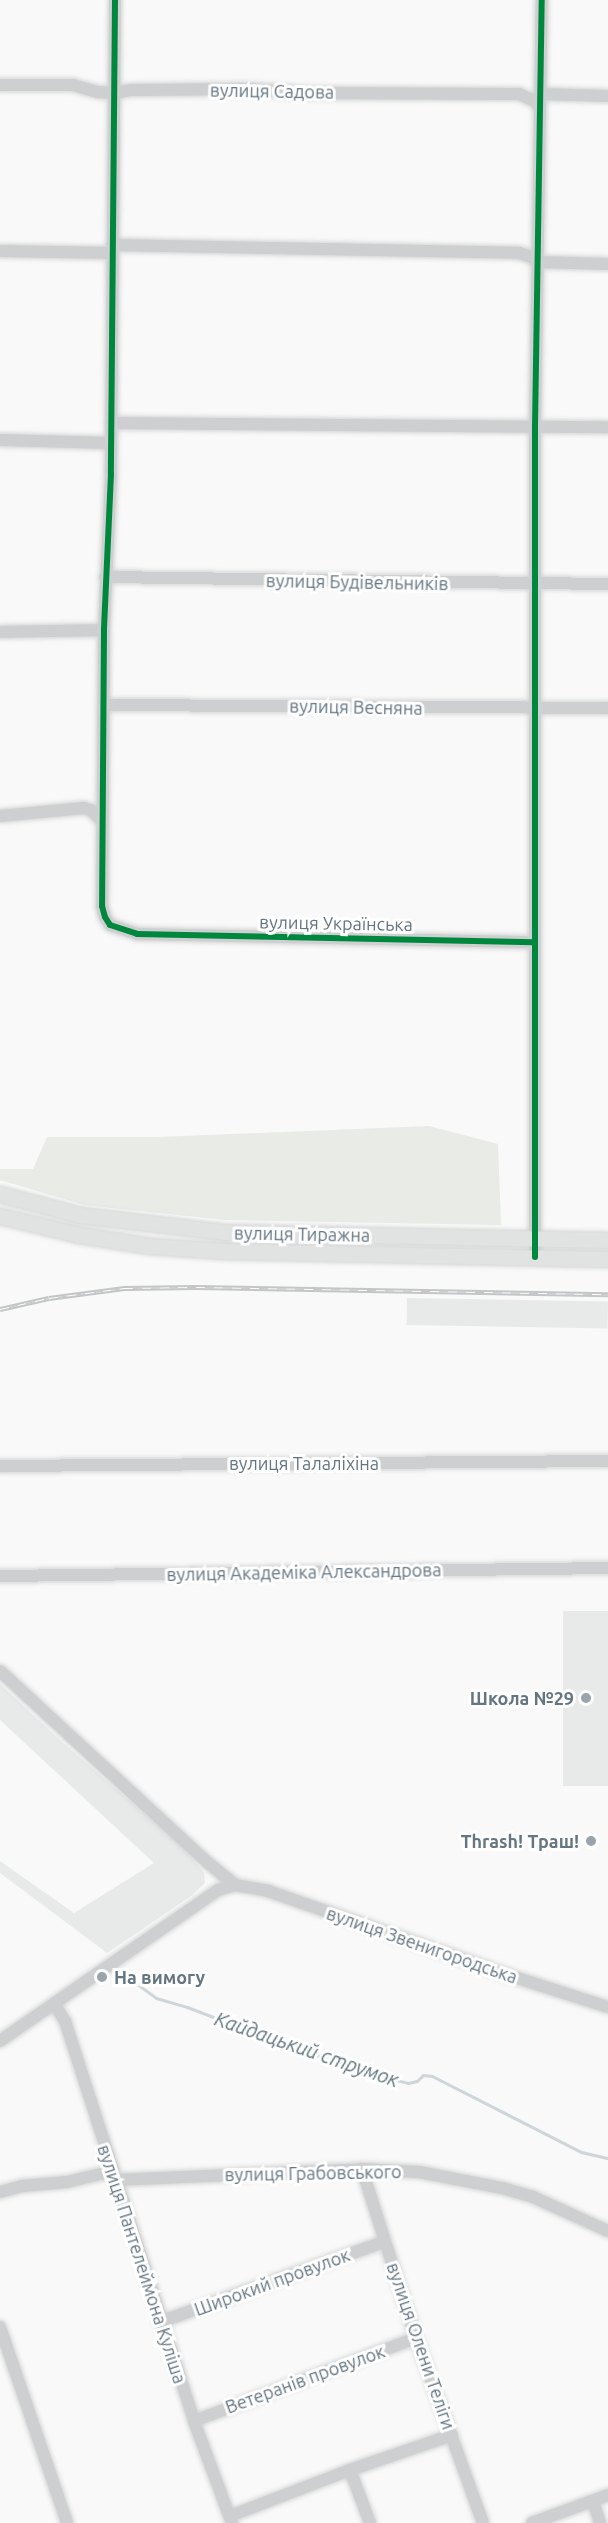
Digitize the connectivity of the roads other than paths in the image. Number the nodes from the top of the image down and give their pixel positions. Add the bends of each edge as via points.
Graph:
1 (115, 0) edge
2 (542, 0) edge
3 (0, 85) edge
4 (113, 93) junction
5 (540, 94) junction
6 (608, 96) edge
7 (540, 108) junction
8 (112, 249) junction
9 (0, 251) edge
10 (537, 262) junction
11 (608, 264) edge
12 (111, 423) junction
13 (535, 427) junction
14 (608, 427) edge
15 (0, 441) edge
16 (111, 443) junction
17 (105, 577) junction
18 (608, 584) edge
19 (535, 585) junction
20 (104, 630) junction
21 (0, 632) edge
22 (104, 705) junction
23 (608, 708) edge
24 (535, 709) junction
25 (0, 816) edge
26 (102, 821) junction
27 (534, 942) junction
28 (0, 1194) edge
29 (0, 1216) edge
30 (535, 1238) junction
31 (608, 1240) edge
32 (536, 1257) junction
33 (608, 1259) edge
34 (608, 1461) edge
35 (0, 1466) edge
36 (608, 1568) edge
37 (0, 1576) edge
38 (0, 1671) edge
39 (235, 1885) junction
40 (55, 2005) junction
41 (608, 2007) edge
42 (0, 2040) edge
43 (362, 2169) junction
44 (114, 2175) junction
45 (0, 2192) edge
46 (608, 2231) edge
47 (384, 2242) junction
48 (160, 2322) junction
49 (0, 2327) edge
50 (416, 2338) junction
51 (194, 2421) junction
52 (452, 2435) junction
53 (350, 2470) junction
54 (608, 2495) edge
55 (593, 2501) junction
56 (231, 2520) edge
57 (67, 2523) edge
58 (370, 2523) edge
59 (483, 2523) edge
60 (532, 2523) edge
61 (600, 2523) edge

1 - 4 street, вулиця Українська
2 - 5 street
3 - 4 street, вулиця Садова via 73,85
4 - 7 street, вулиця Садова via 247,89 519,94 535,101
4 - 8 street, вулиця Українська
5 - 6 street
5 - 7 street
7 - 10 street
8 - 9 street
8 - 10 street via 519,253
8 - 12 street, вулиця Українська
10 - 11 street
10 - 13 street
12 - 13 street
12 - 16 street, вулиця Українська
13 - 14 street
13 - 19 street
15 - 16 street
16 - 17 street, вулиця Українська
17 - 19 street, вулиця Будівельників
17 - 20 street, вулиця Українська
18 - 19 street, вулиця Будівельників
19 - 24 street
20 - 21 street
20 - 22 street, вулиця Українська
22 - 24 street, вулиця Весняна
22 - 26 street, вулиця Українська
23 - 24 street, вулиця Весняна
24 - 27 street
25 - 26 street via 84,808
26 - 27 street, вулиця Українська via 102,906 110,925 137,934
27 - 30 street
28 - 30 main road, вулиця Тиражна via 80,1215 224,1232
29 - 32 main road, вулиця Тиражна via 79,1235 171,1248
30 - 31 main road, вулиця Тиражна
30 - 32 street
32 - 33 main road, вулиця Тиражна
34 - 35 street, вулиця Талаліхіна
36 - 37 street, вулиця Академіка Александрова
38 - 39 street, вулиця Звенигородська
39 - 40 street via 218,1890
39 - 41 street, вулиця Звенигородська via 268,1892
40 - 42 street
40 - 44 street, вулиця Пантелеймона Куліша via 64,2021
43 - 44 street, вулиця Грабовського
43 - 46 street, вулиця Грабовського via 419,2172 483,2182 533,2198
43 - 47 street, вулиця Олени Теліги
44 - 45 street, вулиця Грабовського
44 - 48 street, вулиця Пантелеймона Куліша
47 - 48 street, Широкий провулок
47 - 50 street, вулиця Олени Теліги
48 - 51 street, вулиця Пантелеймона Куліша
49 - 57 street
50 - 51 street, Ветеранів провулок
50 - 52 street, вулиця Олени Теліги
51 - 56 street, вулиця Пантелеймона Куліша
52 - 53 street
52 - 59 street, вулиця Олени Теліги
53 - 56 street
53 - 58 street
54 - 55 street
55 - 60 street
55 - 61 street

